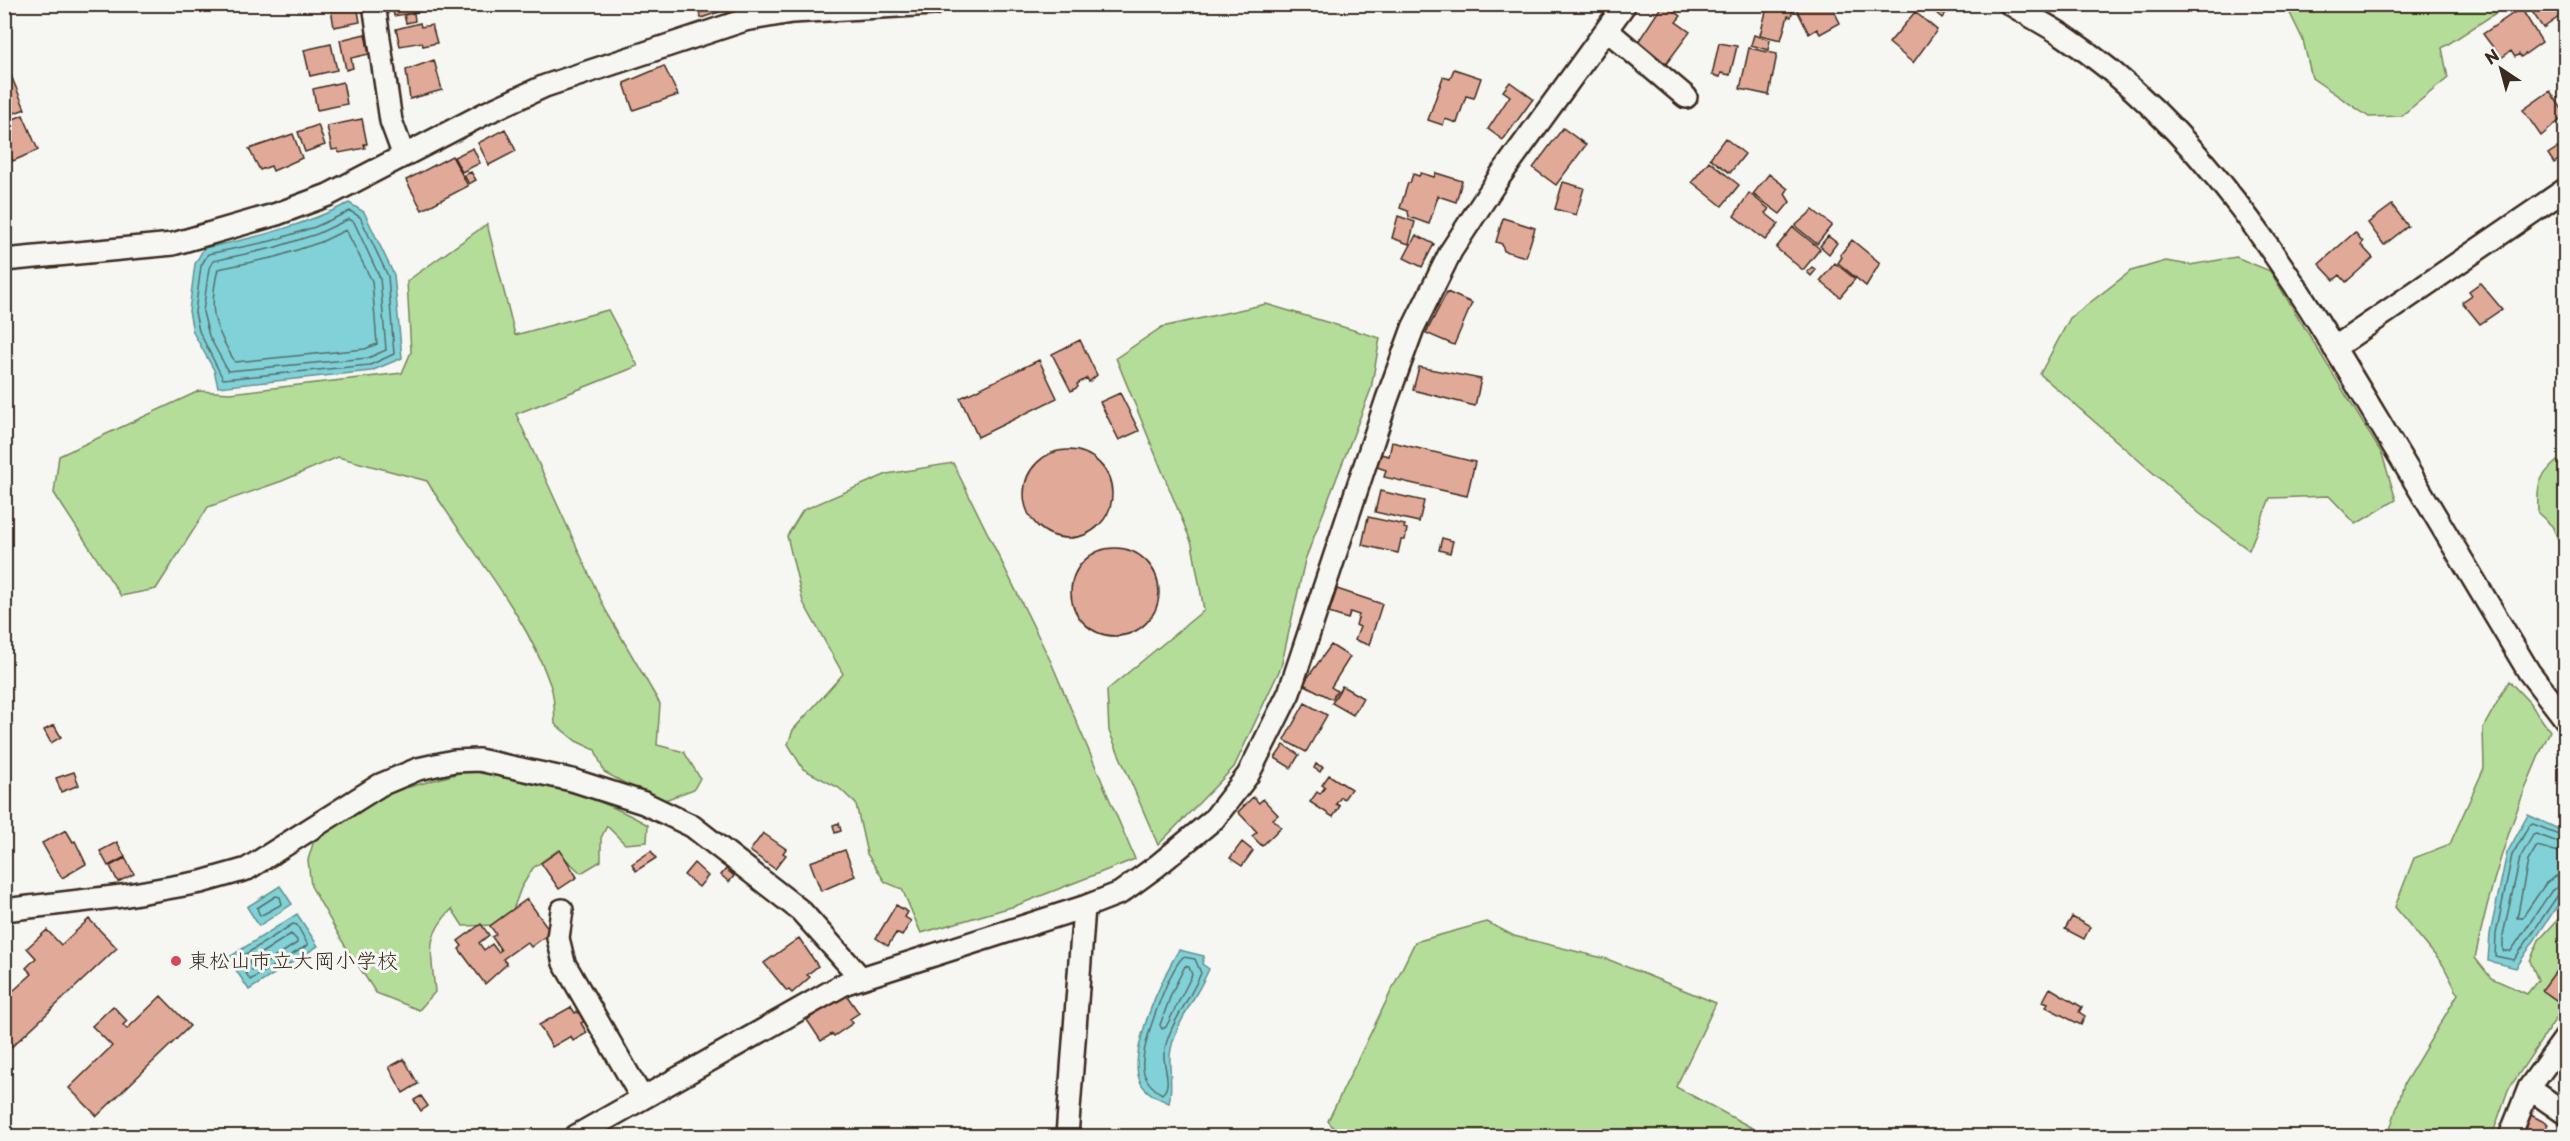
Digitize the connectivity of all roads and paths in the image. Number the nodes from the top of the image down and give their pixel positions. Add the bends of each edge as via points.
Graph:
1 (374, 4) edge
2 (934, 4) edge
3 (1625, 4) edge
4 (2010, 4) edge
5 (1608, 31) junction
6 (1686, 97) dead end
7 (404, 156) junction
8 (2565, 189) edge
9 (4, 260) edge
10 (2334, 348) junction
11 (2565, 720) edge
12 (1084, 907) junction
13 (4, 909) edge
14 (562, 910) dead end
15 (860, 977) junction
16 (2565, 1037) edge
17 (2529, 1088) junction
18 (642, 1098) junction
19 (2565, 1114) edge
20 (576, 1137) edge
21 (1067, 1137) edge
22 (2510, 1137) edge

1 - 7 street via 391,121
2 - 7 street via 792,12 745,20 545,86
3 - 5 street
4 - 10 street via 2065,37 2172,127 2213,171 2275,252
5 - 6 street
5 - 12 street via 1500,176 1457,242 1413,328 1289,693 1248,775 1214,819 1166,859 1120,893
7 - 9 street via 328,195 173,244
8 - 10 street
10 - 11 street via 2529,672
12 - 15 street
12 - 21 street
13 - 15 street via 122,896 247,869 380,785 418,769 479,760 572,780 644,803 692,825 801,911
14 - 18 street via 558,938 564,963
15 - 18 street
16 - 17 street
17 - 19 street
17 - 22 street
18 - 20 street

